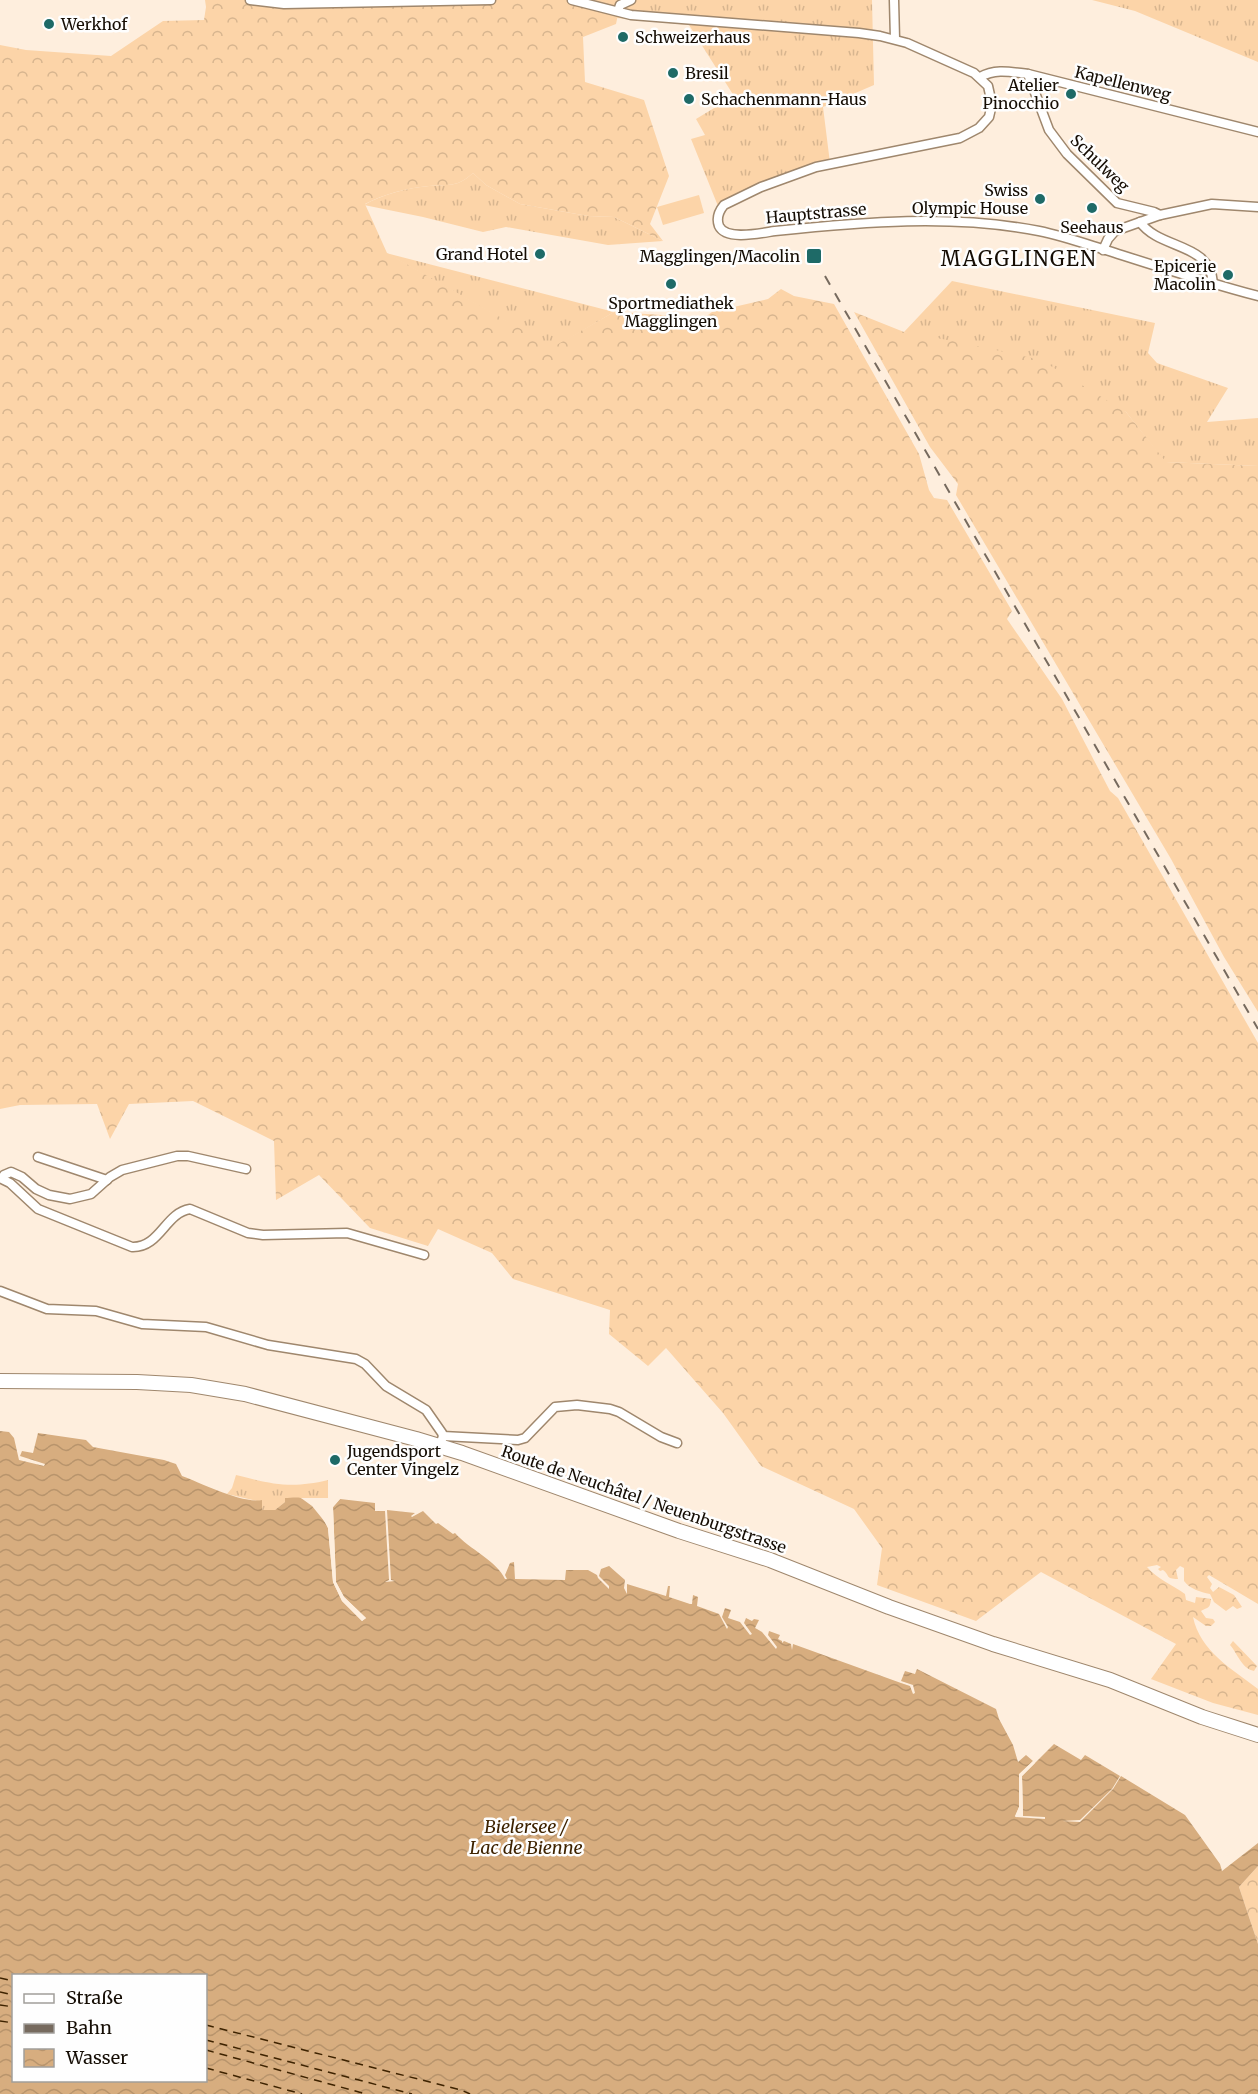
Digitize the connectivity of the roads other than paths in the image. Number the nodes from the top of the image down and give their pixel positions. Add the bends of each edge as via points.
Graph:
1 (250, 0) edge
2 (491, 0) edge
3 (572, 0) edge
4 (631, 0) edge
5 (894, 0) edge
6 (618, 12) junction
7 (895, 39) junction
8 (1028, 74) junction
9 (980, 77) junction
10 (1258, 132) edge
11 (1258, 207) edge
12 (1160, 215) junction
13 (1140, 222) junction
14 (1103, 250) junction
15 (1213, 283) junction
16 (1258, 296) edge
17 (38, 1157) dead end
18 (246, 1169) dead end
19 (1, 1178) edge
20 (107, 1180) junction
21 (424, 1255) dead end
22 (0, 1290) edge
23 (0, 1381) edge
24 (442, 1441) junction
25 (677, 1443) dead end
26 (1258, 1735) edge

1 - 2 street via 284,4
3 - 6 street
4 - 6 street via 620,5
5 - 7 street
6 - 7 street
7 - 9 street
8 - 9 street, Kapellenweg via 998,71
8 - 10 street, Kapellenweg
8 - 12 street, Schulweg via 1049,130 1067,154 1117,203
9 - 14 street, Hauptstrasse via 988,86 992,104 986,121 975,131 960,138 794,174 724,205 718,216 720,227 727,234 743,235 889,222 964,222 1038,231
11 - 12 street via 1212,204
12 - 13 street
13 - 14 street via 1115,231
13 - 15 street via 1153,235 1199,256 1208,264
14 - 15 street, Hauptstrasse
15 - 16 street, Hauptstrasse
17 - 20 street
18 - 20 street via 183,1156 129,1167
19 - 20 street via 11,1172 42,1192 70,1199 91,1194
19 - 21 street via 38,1209 132,1247 149,1244 178,1213 190,1209 255,1235 347,1233
22 - 24 street via 47,1308 96,1311 142,1324 207,1327 268,1345 356,1359 386,1386 426,1410
23 - 24 main road, Route de Neuchâtel / Neuenburgstrasse via 191,1384
24 - 25 street via 518,1440 525,1438 550,1409 577,1405 619,1412
24 - 26 main road, Route de Neuchâtel / Neuenburgstrasse via 889,1607 1110,1680

